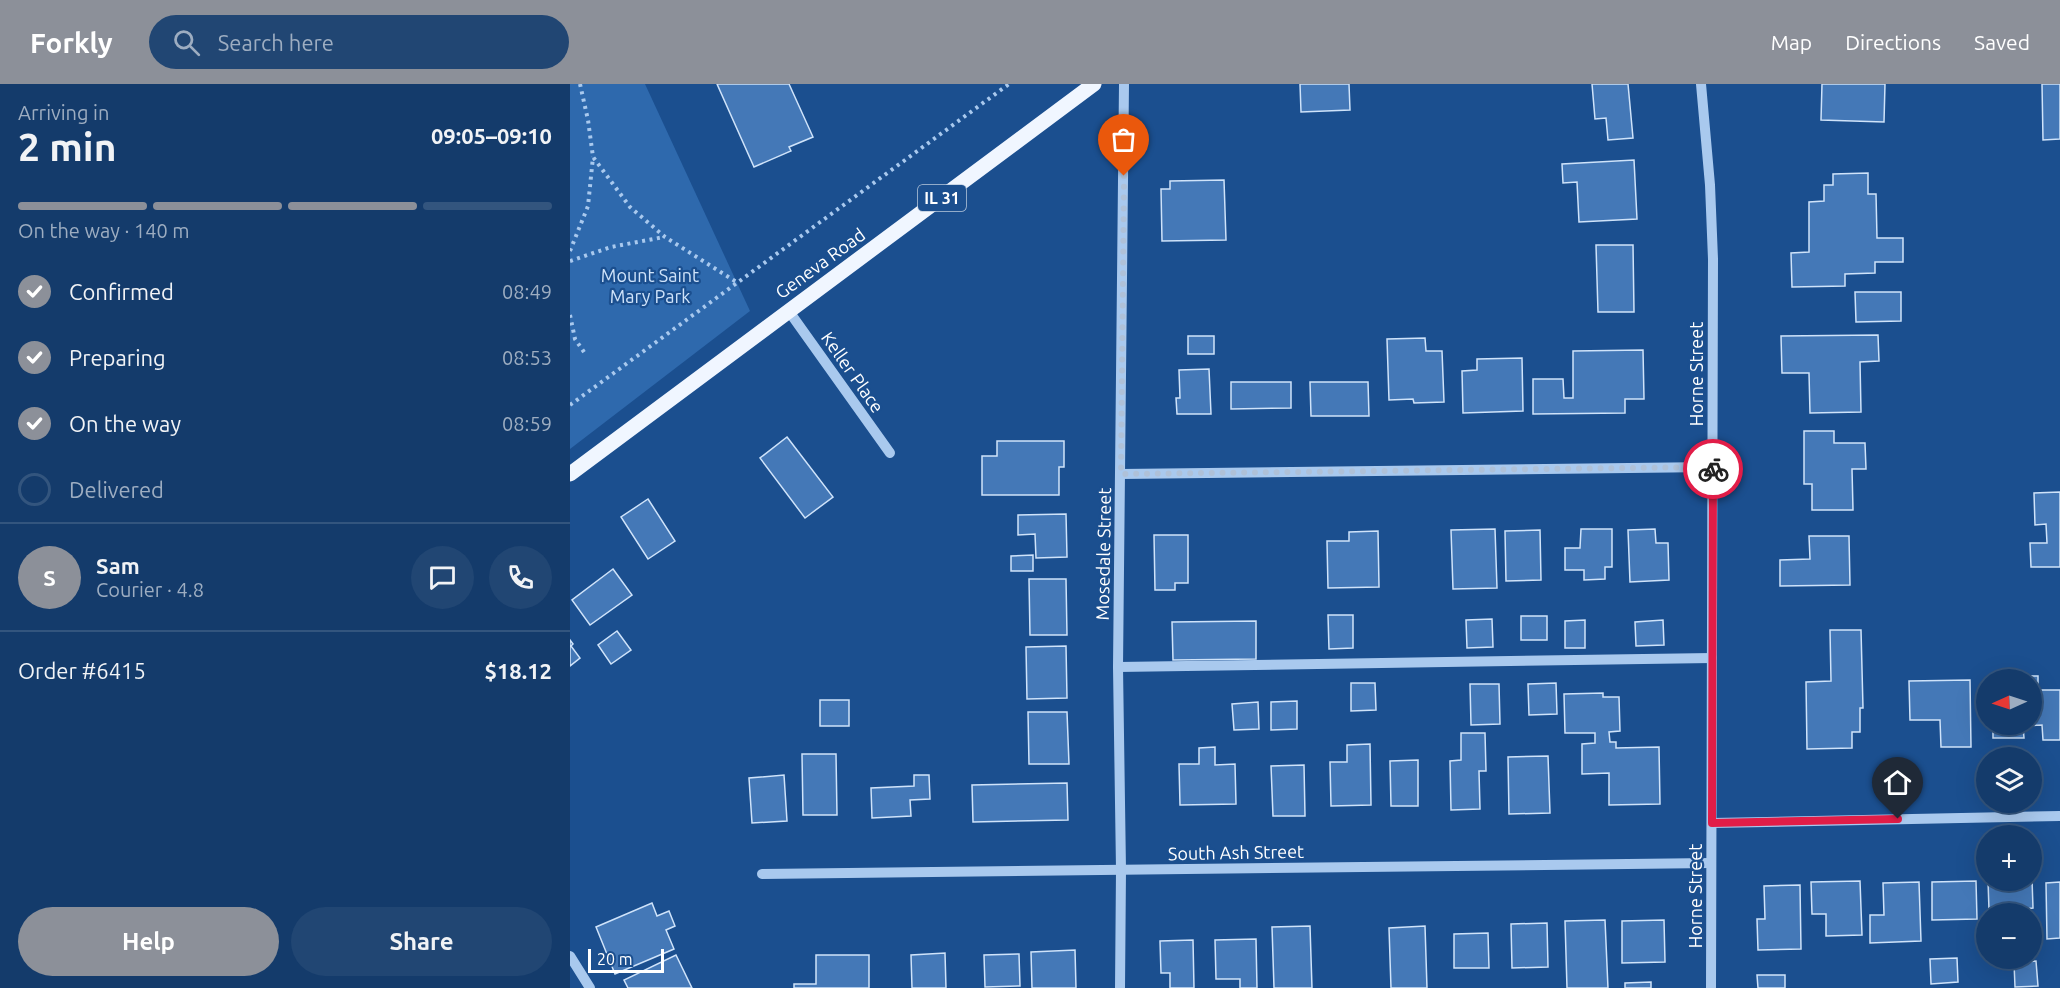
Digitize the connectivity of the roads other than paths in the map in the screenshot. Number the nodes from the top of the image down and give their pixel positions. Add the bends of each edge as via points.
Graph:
1 (1094, 84) edge
2 (1124, 84) edge
3 (1701, 84) edge
4 (788, 310) junction
5 (890, 453) dead end
6 (1713, 467) junction
7 (570, 474) edge
8 (1121, 474) junction
9 (1712, 658) junction
10 (1118, 667) junction
11 (2060, 816) edge
12 (1712, 823) junction
13 (1711, 863) junction
14 (1122, 870) junction
15 (762, 874) dead end
16 (570, 957) edge
17 (590, 988) edge
18 (1120, 988) edge
19 (1711, 988) edge

1 - 4 main road, Geneva Road / IL 31
2 - 8 street, Mosedale Street
3 - 6 street, Horne Street via 1713,259
4 - 5 street, Keller Place
4 - 7 main road, Geneva Road / IL 31
6 - 8 street
6 - 9 street, Horne Street
8 - 10 street, Mosedale Street
9 - 10 street
9 - 12 street, Horne Street
10 - 14 street, Mosedale Street
11 - 12 street
12 - 13 street, Horne Street
13 - 14 street, South Ash Street
13 - 19 street, Horne Street
14 - 15 street, South Ash Street
14 - 18 street, Mosedale Street
16 - 17 street

